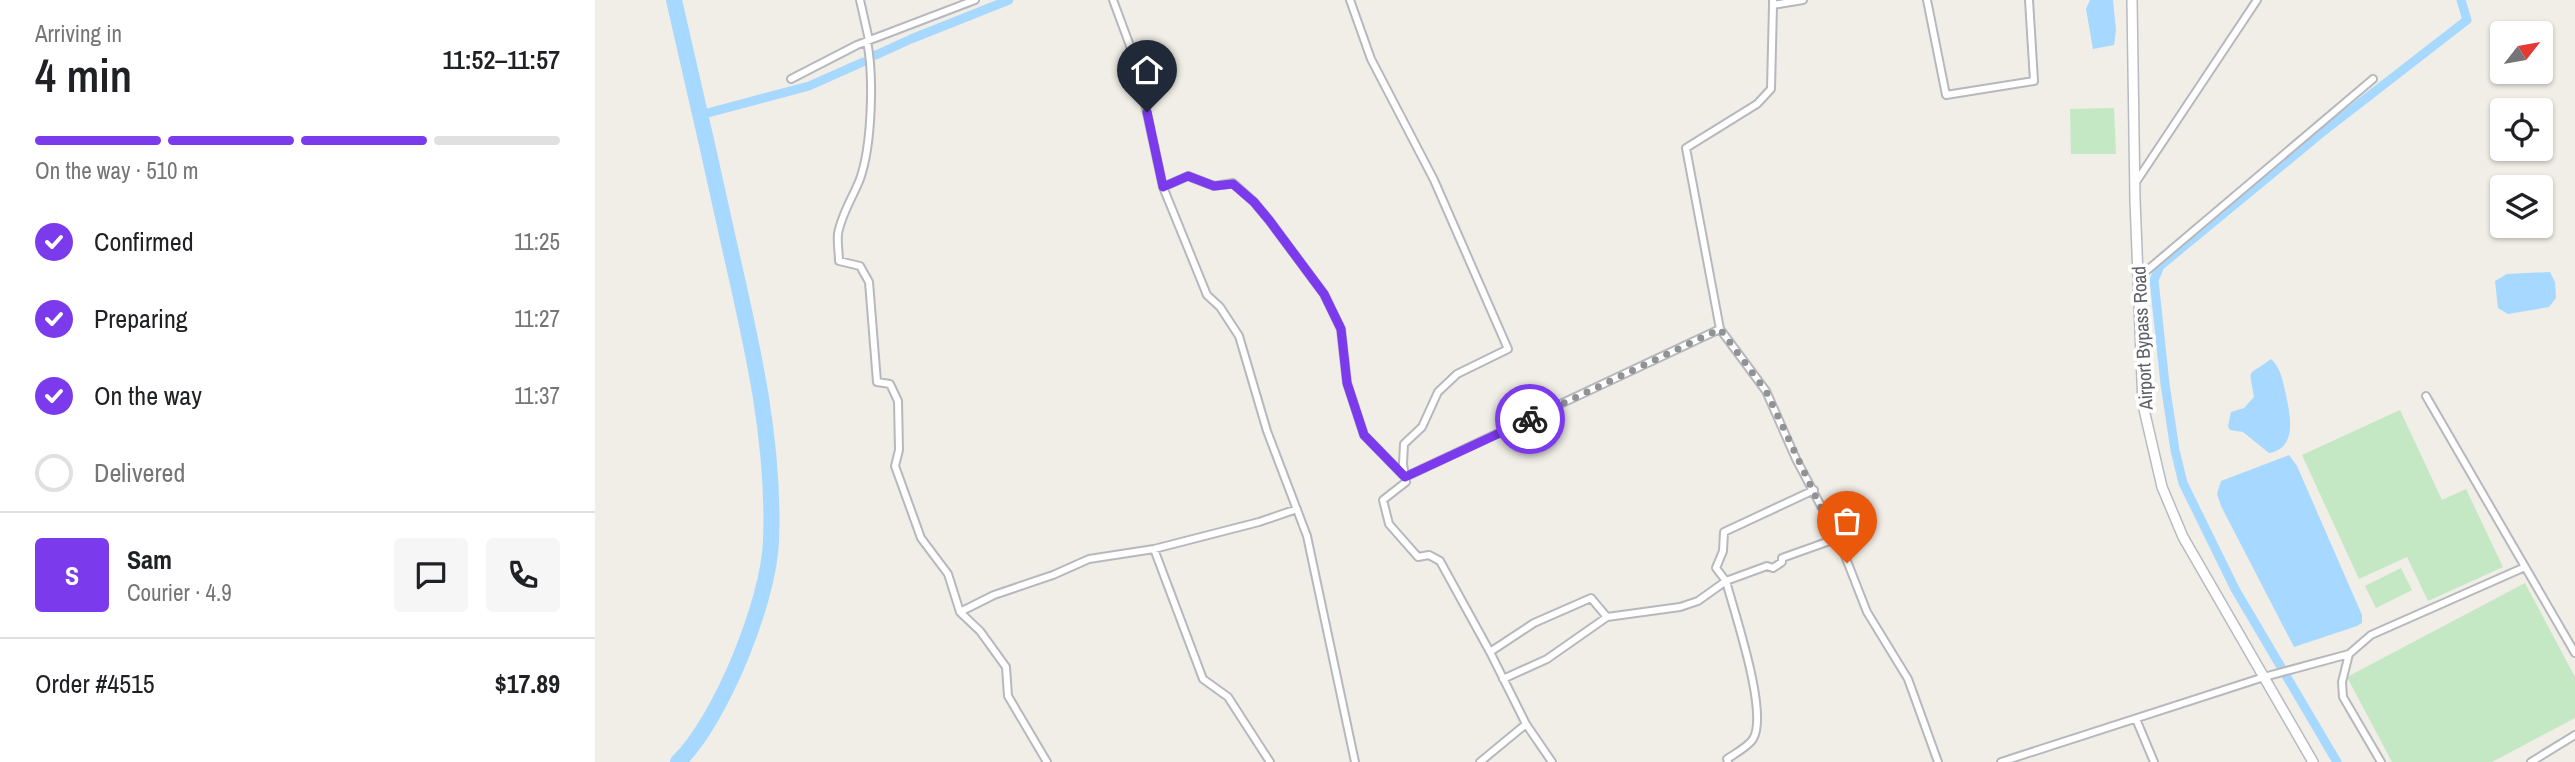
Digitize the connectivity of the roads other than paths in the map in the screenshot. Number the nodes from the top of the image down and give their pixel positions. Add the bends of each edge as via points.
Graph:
1 (860, 0) edge
2 (975, 0) edge
3 (1113, 0) edge
4 (1350, 0) edge
5 (1803, 0) edge
6 (1927, 0) edge
7 (2029, 0) edge
8 (2131, 0) edge
9 (2257, 0) edge
10 (1773, 3) edge
11 (868, 40) junction
12 (791, 79) dead end
13 (2373, 79) dead end
14 (2135, 184) junction
15 (1163, 187) junction
16 (2138, 278) junction
17 (1720, 329) junction
18 (2426, 396) dead end
19 (1405, 477) junction
20 (1814, 490) junction
21 (1297, 509) junction
22 (1838, 538) junction
23 (1154, 549) junction
24 (2525, 567) junction
25 (1726, 581) junction
26 (960, 612) junction
27 (1607, 617) junction
28 (1490, 652) junction
29 (2575, 653) edge
30 (2349, 654) junction
31 (2264, 677) junction
32 (1503, 679) junction
33 (2136, 719) junction
34 (1526, 724) junction
35 (2575, 735) edge
36 (1047, 762) edge
37 (1270, 762) edge
38 (1355, 762) edge
39 (1479, 762) edge
40 (1552, 762) edge
41 (1728, 762) edge
42 (1938, 762) edge
43 (2001, 762) edge
44 (2154, 762) edge
45 (2313, 762) edge
46 (2381, 762) edge
47 (2531, 762) edge

1 - 11 street
2 - 11 street
3 - 15 street via 1136,62
4 - 19 street via 1371,59 1434,180 1508,349 1457,374 1438,392 1422,427 1404,444
5 - 10 street
6 - 7 street via 1946,95 2034,81
8 - 14 street, Airport Bypass Road
9 - 14 street
10 - 17 street via 1771,89 1752,108 1686,148
11 - 12 street
11 - 26 street via 867,143 860,178 838,234 839,261 860,266 869,282 877,382 890,384 898,401 895,467 921,538 948,574
13 - 16 street
14 - 16 street, Airport Bypass Road
15 - 19 street via 1188,176 1214,186 1233,184 1254,202 1324,294 1341,329 1347,383 1364,435
15 - 21 street via 1207,295 1239,336 1267,431
16 - 31 street, Airport Bypass Road via 2143,405 2162,487 2183,537
17 - 19 street
17 - 20 street via 1766,391
18 - 24 street
19 - 28 street via 1406,482 1383,500 1389,524 1418,557 1429,555 1440,561
20 - 22 street
20 - 25 street via 1724,532 1716,568
21 - 23 street
21 - 38 street via 1307,536
22 - 25 street via 1782,558 1773,568 1767,566
22 - 42 street via 1867,612 1908,679
23 - 26 street via 1089,559
23 - 37 street via 1203,679 1228,697
24 - 29 street
24 - 30 street via 2371,635
25 - 27 street via 1698,601 1680,607
25 - 41 street via 1754,688 1756,728 1753,740
26 - 36 street via 1006,667 1008,696
27 - 28 street via 1591,598 1534,623
27 - 32 street via 1546,659
28 - 32 street
30 - 31 street
30 - 46 street via 2343,697
31 - 33 street
31 - 45 street, Airport Bypass Road
32 - 34 street
33 - 43 street
33 - 44 street
34 - 39 street
34 - 40 street
35 - 47 street

